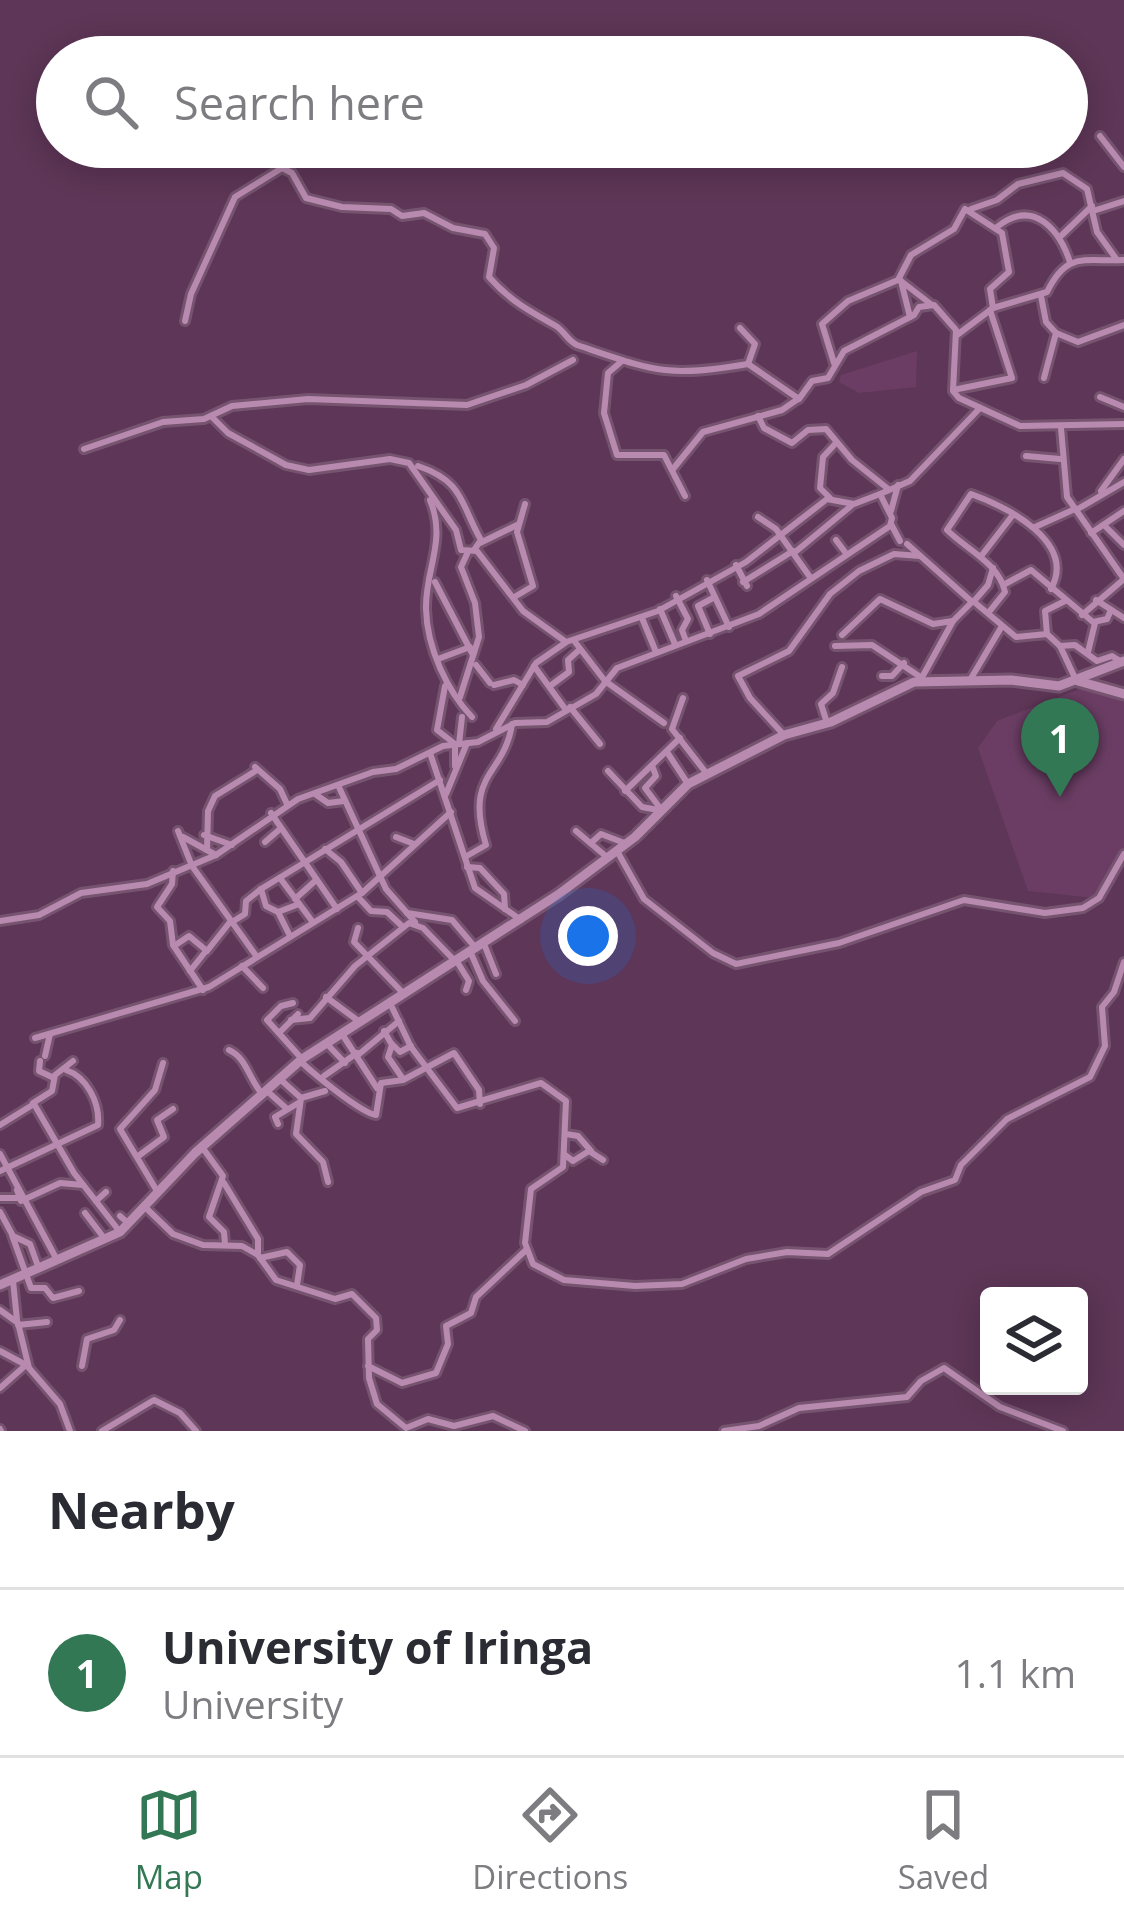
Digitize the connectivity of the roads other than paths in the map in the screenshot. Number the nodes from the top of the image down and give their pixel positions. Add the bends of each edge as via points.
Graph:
1 (1100, 136) dead end
2 (1124, 166) edge
3 (1124, 201) edge
4 (1092, 209) junction
5 (970, 210) junction
6 (997, 227) junction
7 (1061, 235) junction
8 (1121, 260) edge
9 (1070, 262) junction
10 (900, 280) junction
11 (1041, 296) junction
12 (932, 305) junction
13 (991, 309) junction
14 (910, 317) junction
15 (184, 321) dead end
16 (1124, 325) edge
17 (740, 328) dead end
18 (1056, 333) junction
19 (957, 334) junction
20 (573, 360) dead end
21 (622, 362) junction
22 (834, 363) junction
23 (748, 364) junction
24 (1044, 378) dead end
25 (953, 390) junction
26 (1100, 397) dead end
27 (798, 399) junction
28 (1124, 407) edge
29 (980, 408) junction
30 (212, 416) junction
31 (758, 416) junction
32 (1124, 424) edge
33 (1061, 426) junction
34 (836, 443) junction
35 (84, 449) dead end
36 (1026, 456) dead end
37 (1060, 459) junction
38 (1124, 460) edge
39 (412, 465) junction
40 (673, 469) junction
41 (1124, 482) edge
42 (898, 485) junction
43 (883, 491) junction
44 (1099, 494) junction
45 (430, 496) junction
46 (685, 496) dead end
47 (830, 498) junction
48 (525, 504) dead end
49 (854, 504) junction
50 (1075, 510) junction
51 (1124, 511) edge
52 (1012, 516) junction
53 (758, 518) dead end
54 (891, 519) junction
55 (1114, 520) junction
56 (517, 526) junction
57 (1105, 526) junction
58 (1033, 528) junction
59 (1124, 528) edge
60 (1091, 533) junction
61 (782, 535) junction
62 (836, 540) dead end
63 (1124, 544) edge
64 (474, 549) junction
65 (794, 552) junction
66 (845, 552) junction
67 (920, 556) junction
68 (1124, 556) edge
69 (982, 557) junction
70 (736, 566) junction
71 (1113, 566) junction
72 (992, 568) junction
73 (810, 577) junction
74 (433, 578) junction
75 (1124, 579) edge
76 (707, 580) junction
77 (1004, 584) junction
78 (1051, 589) junction
79 (516, 596) junction
80 (676, 596) junction
81 (713, 598) junction
82 (972, 601) junction
83 (1065, 601) junction
84 (1124, 602) edge
85 (1096, 603) junction
86 (996, 604) junction
87 (660, 609) junction
88 (1112, 611) junction
89 (989, 612) junction
90 (1082, 615) junction
91 (642, 618) junction
92 (1124, 618) edge
93 (665, 620) junction
94 (953, 622) junction
95 (1095, 622) junction
96 (1000, 624) junction
97 (729, 627) junction
98 (647, 631) junction
99 (710, 634) junction
100 (842, 634) dead end
101 (1047, 634) junction
102 (1016, 637) junction
103 (992, 640) junction
104 (687, 642) junction
105 (573, 645) junction
106 (474, 646) junction
107 (676, 646) junction
108 (835, 646) dead end
109 (1060, 646) junction
110 (656, 652) junction
111 (1087, 653) junction
112 (437, 659) junction
113 (474, 660) junction
114 (1123, 662) edge
115 (904, 663) junction
116 (842, 667) dead end
117 (534, 668) junction
118 (440, 676) junction
119 (883, 676) dead end
120 (921, 680) junction
121 (1071, 680) junction
122 (605, 681) junction
123 (966, 684) junction
124 (523, 685) junction
125 (445, 686) junction
126 (549, 687) junction
127 (457, 694) junction
128 (1124, 694) edge
129 (682, 698) dead end
130 (568, 709) junction
131 (462, 717) dead end
132 (472, 717) dead end
133 (664, 723) dead end
134 (827, 723) junction
135 (512, 724) junction
136 (494, 732) junction
137 (784, 735) junction
138 (680, 738) junction
139 (460, 744) junction
140 (600, 744) dead end
141 (667, 752) junction
142 (430, 753) junction
143 (652, 766) junction
144 (608, 771) dead end
145 (707, 774) junction
146 (440, 780) junction
147 (338, 784) junction
148 (688, 784) junction
149 (626, 791) junction
150 (315, 794) junction
151 (446, 795) junction
152 (345, 801) junction
153 (286, 804) junction
154 (659, 809) junction
155 (451, 812) junction
156 (272, 813) junction
157 (437, 824) junction
158 (280, 829) junction
159 (358, 830) junction
160 (576, 831) dead end
161 (458, 835) junction
162 (204, 836) junction
163 (396, 837) dead end
164 (612, 838) junction
165 (265, 842) dead end
166 (591, 843) junction
167 (414, 844) junction
168 (627, 844) junction
169 (232, 845) junction
170 (325, 849) junction
171 (207, 850) junction
172 (608, 853) junction
173 (216, 855) junction
174 (465, 857) junction
175 (1123, 859) edge
176 (303, 863) junction
177 (192, 866) junction
178 (467, 867) junction
179 (173, 871) junction
180 (280, 878) junction
181 (381, 878) junction
182 (315, 881) junction
183 (261, 889) junction
184 (358, 895) junction
185 (297, 902) junction
186 (337, 909) junction
187 (505, 909) junction
188 (278, 912) junction
189 (407, 913) junction
190 (521, 920) junction
191 (0, 921) edge
192 (312, 921) junction
193 (231, 922) junction
194 (415, 922) junction
195 (404, 927) junction
196 (358, 928) dead end
197 (290, 936) junction
198 (174, 946) junction
199 (477, 948) junction
200 (206, 951) junction
201 (256, 957) junction
202 (367, 957) junction
203 (456, 960) junction
204 (1124, 962) edge
205 (491, 963) junction
206 (242, 966) junction
207 (479, 968) junction
208 (190, 970) junction
209 (496, 974) dead end
210 (465, 975) junction
211 (263, 988) dead end
212 (203, 990) junction
213 (466, 990) dead end
214 (402, 992) junction
215 (326, 997) junction
216 (388, 1001) junction
217 (293, 1003) dead end
218 (139, 1007) junction
219 (276, 1009) junction
220 (146, 1018) dead end
221 (292, 1018) junction
222 (357, 1020) junction
223 (399, 1021) junction
224 (515, 1021) dead end
225 (340, 1031) junction
226 (384, 1031) junction
227 (279, 1033) junction
228 (50, 1034) junction
229 (35, 1038) dead end
230 (325, 1042) junction
231 (392, 1044) junction
232 (411, 1046) junction
233 (229, 1050) dead end
234 (358, 1054) junction
235 (301, 1060) junction
236 (73, 1061) dead end
237 (163, 1063) dead end
238 (345, 1063) junction
239 (427, 1065) junction
240 (66, 1070) junction
241 (324, 1076) junction
242 (54, 1078) junction
243 (404, 1079) junction
244 (280, 1080) junction
245 (325, 1090) dead end
246 (378, 1090) junction
247 (265, 1093) junction
248 (301, 1098) junction
249 (33, 1103) junction
250 (480, 1104) junction
251 (173, 1109) dead end
252 (289, 1110) junction
253 (1, 1122) edge
254 (278, 1124) dead end
255 (566, 1134) junction
256 (57, 1144) junction
257 (202, 1147) junction
258 (591, 1151) junction
259 (0, 1154) edge
260 (565, 1156) junction
261 (137, 1157) junction
262 (602, 1160) dead end
263 (3, 1170) edge
264 (328, 1182) dead end
265 (224, 1183) junction
266 (83, 1185) junction
267 (157, 1191) junction
268 (106, 1192) dead end
269 (0, 1198) edge
270 (21, 1199) junction
271 (96, 1201) junction
272 (145, 1207) junction
273 (0, 1212) edge
274 (86, 1213) dead end
275 (123, 1224) junction
276 (12, 1235) junction
277 (106, 1240) junction
278 (225, 1244) junction
279 (526, 1250) junction
280 (259, 1257) junction
281 (57, 1262) junction
282 (39, 1270) junction
283 (18, 1279) junction
284 (0, 1285) edge
285 (298, 1286) junction
286 (79, 1291) dead end
287 (0, 1311) edge
288 (120, 1320) dead end
289 (47, 1322) dead end
290 (18, 1324) junction
291 (0, 1351) edge
292 (26, 1364) junction
293 (82, 1366) dead end
294 (368, 1366) junction
295 (0, 1388) edge
296 (70, 1431) edge
297 (102, 1431) edge
298 (196, 1431) edge
299 (525, 1431) edge
300 (724, 1431) edge
301 (1063, 1431) edge

1 - 2 street
3 - 4 street
4 - 5 street via 1083,183 1062,172
4 - 7 street
4 - 8 street via 1097,232
5 - 6 street
5 - 10 street via 911,255
6 - 7 street via 1029,217
6 - 13 street via 1009,272 990,289
7 - 9 street
8 - 9 street
9 - 11 street
10 - 12 street
10 - 14 street
10 - 22 street via 848,301 821,325
11 - 13 street
11 - 18 street
12 - 14 street
12 - 19 street
13 - 19 street
13 - 25 street via 1012,378
14 - 22 street
15 - 21 street via 235,197 282,168 306,198 424,213 484,234 494,248 489,278 508,299 578,345
16 - 18 street via 1076,343
17 - 23 street via 754,344
18 - 24 street
19 - 25 street
20 - 30 street via 526,386 460,406 304,399 232,406
21 - 23 street via 676,373
21 - 40 street via 608,373 604,394 617,455 659,453
22 - 27 street via 828,378 810,382
23 - 27 street
25 - 29 street
26 - 28 street
27 - 31 street
29 - 33 street via 1020,426
29 - 42 street via 956,439
30 - 35 street via 163,422
30 - 39 street via 286,465
31 - 34 street via 790,442 826,429
31 - 40 street via 703,432
32 - 33 street
33 - 37 street
34 - 43 street
34 - 47 street via 820,469 820,489
36 - 37 street
37 - 50 street
38 - 44 street
39 - 45 street
39 - 64 street via 451,482
40 - 46 street
41 - 44 street
42 - 43 street
42 - 54 street
43 - 49 street
43 - 54 street
44 - 50 street
45 - 64 street
45 - 74 street via 440,535
47 - 49 street
47 - 61 street
48 - 56 street
49 - 65 street
50 - 58 street
50 - 60 street
51 - 55 street
52 - 58 street
52 - 69 street
52 - 69 street via 968,498 947,530
53 - 61 street
54 - 66 street
54 - 67 street
55 - 57 street
55 - 59 street
56 - 64 street
56 - 79 street via 533,586
57 - 60 street
57 - 63 street
58 - 78 street via 1056,561
60 - 71 street
61 - 65 street
61 - 70 street
62 - 66 street
64 - 79 street
64 - 106 street via 461,567 476,607
65 - 70 street via 745,584
65 - 73 street
66 - 73 street
67 - 82 street
67 - 137 street via 894,554 859,571 830,594 789,651 738,676
68 - 71 street
69 - 72 street
70 - 76 street
71 - 75 street
72 - 77 street
72 - 82 street
73 - 97 street
74 - 106 street
74 - 112 street via 426,610
75 - 85 street
76 - 80 street
76 - 81 street
77 - 78 street via 1031,570
77 - 86 street
78 - 83 street
79 - 105 street via 524,611
80 - 87 street
80 - 104 street via 688,619
81 - 97 street
81 - 99 street via 698,605
82 - 89 street
82 - 94 street
83 - 90 street
83 - 101 street via 1045,610
84 - 88 street
85 - 88 street
85 - 90 street
86 - 89 street
86 - 96 street
87 - 91 street
87 - 93 street
88 - 92 street
88 - 95 street
89 - 96 street
90 - 95 street
91 - 98 street
91 - 105 street
93 - 98 street
93 - 107 street
94 - 100 street via 927,622 880,599
94 - 120 street
95 - 111 street
96 - 102 street
96 - 103 street
97 - 99 street
98 - 110 street
99 - 104 street
101 - 102 street
101 - 109 street
102 - 103 street
103 - 123 street
104 - 107 street
105 - 117 street
105 - 122 street
105 - 126 street via 569,672
106 - 112 street
106 - 113 street
107 - 110 street
108 - 115 street via 872,645
109 - 111 street
109 - 121 street
110 - 122 street
111 - 114 street
112 - 118 street
113 - 124 street via 492,684
113 - 127 street
114 - 121 street
115 - 119 street
115 - 120 street
116 - 134 street via 820,705
117 - 124 street
117 - 126 street
118 - 125 street
118 - 127 street
120 - 123 street
120 - 134 street
121 - 123 street
121 - 128 street
122 - 130 street
122 - 133 street
124 - 136 street
125 - 127 street
125 - 139 street via 437,731
126 - 130 street
127 - 132 street
129 - 138 street via 671,728
130 - 135 street via 540,724
130 - 140 street
131 - 139 street
134 - 137 street
135 - 136 street
135 - 174 street via 484,778 478,820 486,845
136 - 139 street
137 - 145 street
138 - 141 street
138 - 145 street
139 - 142 street
139 - 151 street
141 - 143 street
141 - 148 street
142 - 146 street
142 - 147 street
143 - 149 street
143 - 154 street via 656,776 645,787
144 - 149 street
145 - 148 street
146 - 151 street
146 - 159 street
147 - 150 street
147 - 152 street
148 - 154 street
149 - 154 street via 646,809
150 - 152 street
150 - 153 street
151 - 155 street
152 - 159 street
153 - 156 street
153 - 162 street via 256,769 215,796
154 - 168 street
155 - 157 street
155 - 161 street
156 - 158 street
156 - 169 street
157 - 161 street
157 - 167 street
158 - 165 street
158 - 176 street
159 - 170 street
159 - 181 street
160 - 166 street
161 - 174 street
162 - 169 street
162 - 171 street
163 - 167 street
164 - 166 street via 597,834
164 - 168 street
164 - 172 street
166 - 172 street
167 - 181 street
168 - 172 street
169 - 173 street
170 - 176 street
170 - 184 street
171 - 173 street
171 - 177 street via 181,834
172 - 175 street via 644,899 734,964 839,944 964,900 1047,913 1084,908 1100,898
172 - 190 street
173 - 177 street
174 - 178 street
176 - 180 street
176 - 182 street
177 - 179 street
177 - 193 street
178 - 187 street via 475,889
178 - 187 street via 480,868 504,894
179 - 191 street
179 - 198 street via 157,905
180 - 183 street
180 - 185 street
181 - 184 street
181 - 189 street
182 - 185 street
182 - 186 street
183 - 188 street
183 - 193 street
184 - 186 street
184 - 195 street
185 - 188 street
185 - 192 street
186 - 192 street
187 - 190 street
188 - 197 street
189 - 194 street
189 - 199 street via 455,921
190 - 199 street
192 - 197 street
193 - 200 street
193 - 201 street
194 - 195 street
194 - 203 street
195 - 202 street
196 - 202 street via 352,940
197 - 201 street
198 - 200 street via 190,936
198 - 208 street
199 - 203 street
199 - 205 street
199 - 207 street
200 - 208 street
201 - 206 street
202 - 214 street
202 - 215 street
203 - 210 street
203 - 214 street
204 - 279 street via 1102,1007 1104,1048 1089,1077 1020,1110 955,1180 920,1192 827,1254 757,1256 682,1284 634,1286 562,1280
205 - 207 street
205 - 209 street
206 - 211 street
206 - 212 street
207 - 210 street
207 - 224 street
208 - 212 street
210 - 213 street
212 - 218 street
214 - 216 street
215 - 221 street via 307,1020
215 - 222 street
216 - 222 street
216 - 223 street
217 - 219 street
218 - 220 street
218 - 228 street
219 - 221 street
219 - 227 street via 267,1019
221 - 227 street
222 - 225 street
223 - 226 street
223 - 232 street
225 - 230 street
225 - 234 street
226 - 231 street
226 - 234 street
227 - 235 street
228 - 229 street
228 - 242 street via 40,1072
230 - 235 street
230 - 238 street
231 - 232 street via 400,1052
231 - 243 street via 388,1056
232 - 239 street
233 - 247 street
234 - 238 street
234 - 246 street
235 - 241 street
235 - 244 street
236 - 240 street
237 - 261 street via 153,1094 120,1130
238 - 241 street
239 - 243 street
239 - 250 street via 455,1106
239 - 250 street via 455,1054
240 - 242 street
240 - 256 street via 87,1084 99,1119
241 - 246 street via 361,1113 377,1115
242 - 249 street via 52,1091
243 - 246 street
244 - 247 street
244 - 248 street
245 - 248 street
247 - 252 street
247 - 257 street
248 - 252 street
248 - 264 street via 296,1134 323,1162
249 - 253 street
249 - 256 street
250 - 255 street via 544,1084 568,1106
251 - 261 street via 158,1120 164,1136
252 - 254 street via 275,1117
255 - 258 street
255 - 260 street
256 - 263 street
256 - 266 street
257 - 265 street
257 - 267 street
258 - 260 street via 572,1161
258 - 262 street
259 - 263 street
260 - 279 street via 558,1174 531,1188
261 - 267 street
263 - 270 street
265 - 278 street via 209,1216
265 - 280 street via 258,1239
266 - 270 street via 60,1183
266 - 271 street
267 - 272 street
268 - 271 street
269 - 270 street
270 - 281 street
271 - 275 street
272 - 275 street
272 - 278 street via 170,1233
273 - 276 street
274 - 277 street
275 - 277 street
276 - 282 street via 30,1244
276 - 283 street
277 - 281 street
278 - 280 street
279 - 294 street via 476,1297 471,1313 446,1326 436,1373 405,1383
280 - 285 street via 274,1278
280 - 285 street via 286,1251 300,1265
281 - 282 street
282 - 283 street
283 - 284 street
283 - 286 street via 53,1298
283 - 290 street
285 - 294 street via 336,1299 350,1293 372,1311 377,1330 368,1338
287 - 290 street
288 - 293 street via 88,1338
289 - 290 street
290 - 292 street
291 - 292 street
292 - 295 street
292 - 296 street via 60,1404
294 - 299 street via 376,1402 406,1428 494,1416
297 - 298 street via 154,1400
300 - 301 street via 796,1408 907,1396 947,1368 998,1406

